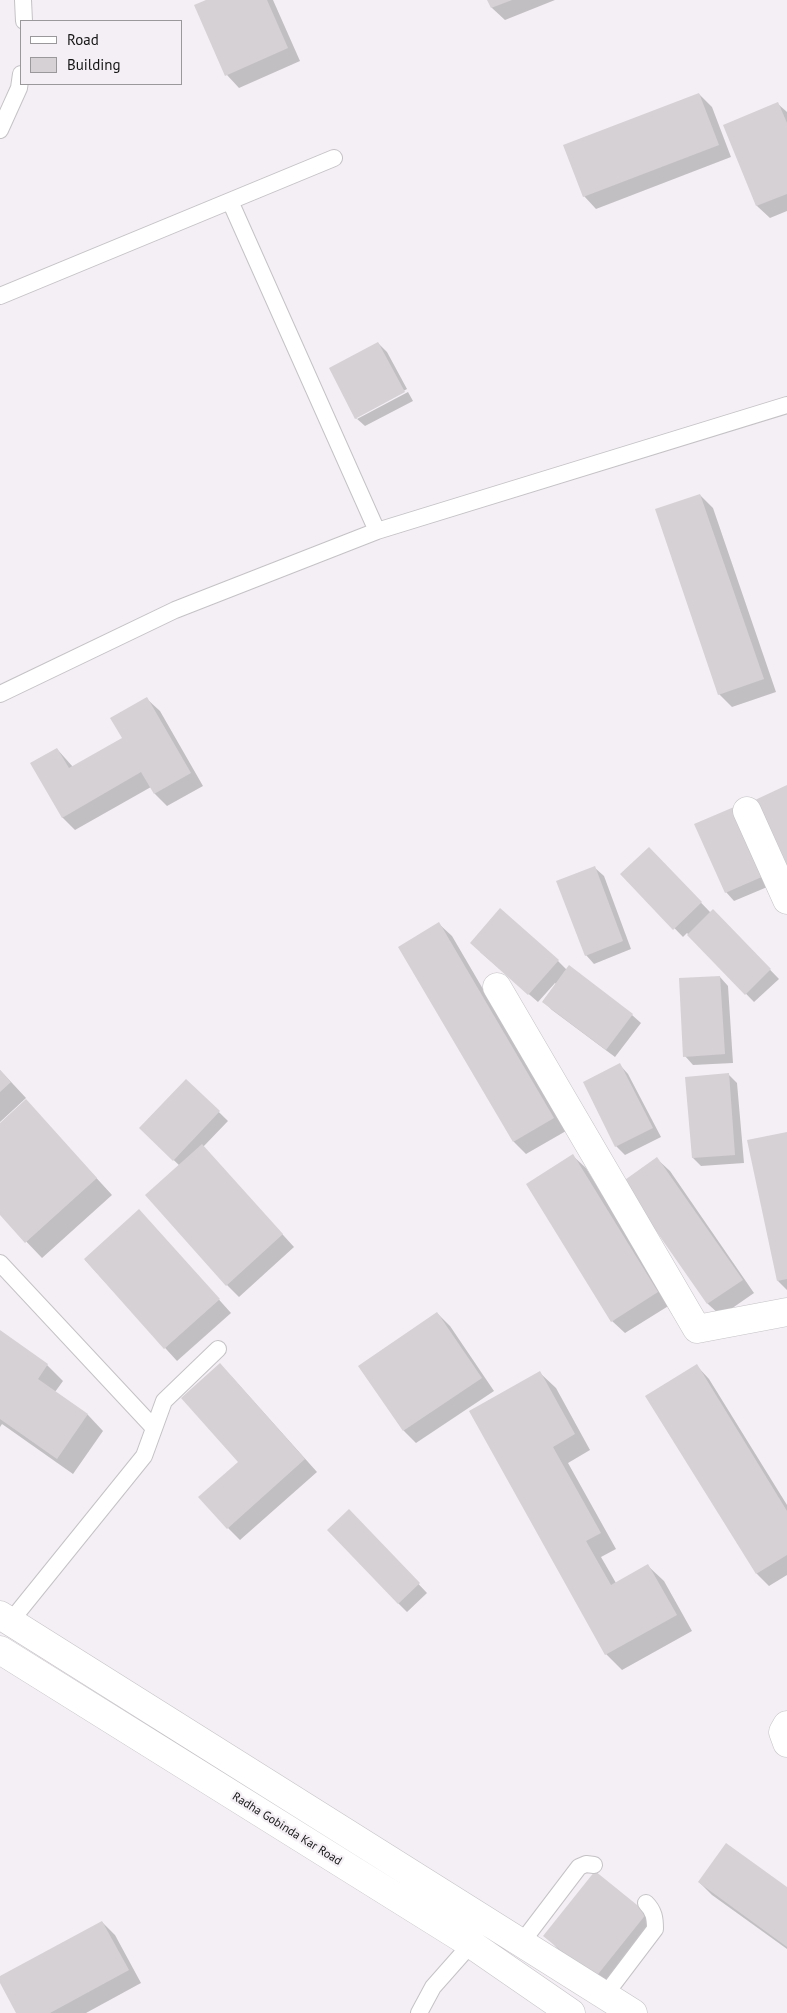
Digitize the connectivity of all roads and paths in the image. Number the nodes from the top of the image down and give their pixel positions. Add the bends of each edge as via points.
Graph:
1 (23, 0) edge
2 (24, 20) edge
3 (20, 81) edge
4 (0, 130) edge
5 (334, 158) dead end
6 (230, 202) junction
7 (0, 296) edge
8 (787, 405) edge
9 (377, 531) junction
10 (0, 694) edge
11 (747, 811) dead end
12 (787, 900) edge
13 (497, 987) dead end
14 (0, 1263) edge
15 (787, 1312) edge
16 (218, 1349) dead end
17 (154, 1428) junction
18 (5, 1619) edge
19 (0, 1650) edge
20 (787, 1725) edge
21 (787, 1743) edge
22 (594, 1865) dead end
23 (646, 1904) dead end
24 (522, 1942) junction
25 (471, 1944) junction
26 (605, 1995) junction
27 (419, 2013) edge
28 (571, 2013) edge
29 (633, 2013) edge

1 - 2 lane
3 - 4 lane
5 - 6 lane
6 - 7 lane
6 - 9 lane
8 - 9 lane
9 - 10 lane via 176,610
11 - 12 main road
13 - 15 main road via 697,1329
14 - 17 lane
16 - 17 lane via 164,1401
17 - 18 lane via 144,1456
18 - 24 main road
19 - 25 main road, Radha Gobinda Kar Road
20 - 21 main road via 783,1732
22 - 24 lane via 579,1867
23 - 26 lane via 655,1918 655,1929
24 - 26 main road
25 - 27 lane via 433,1987
25 - 28 main road, Radha Gobinda Kar Road
26 - 29 main road

